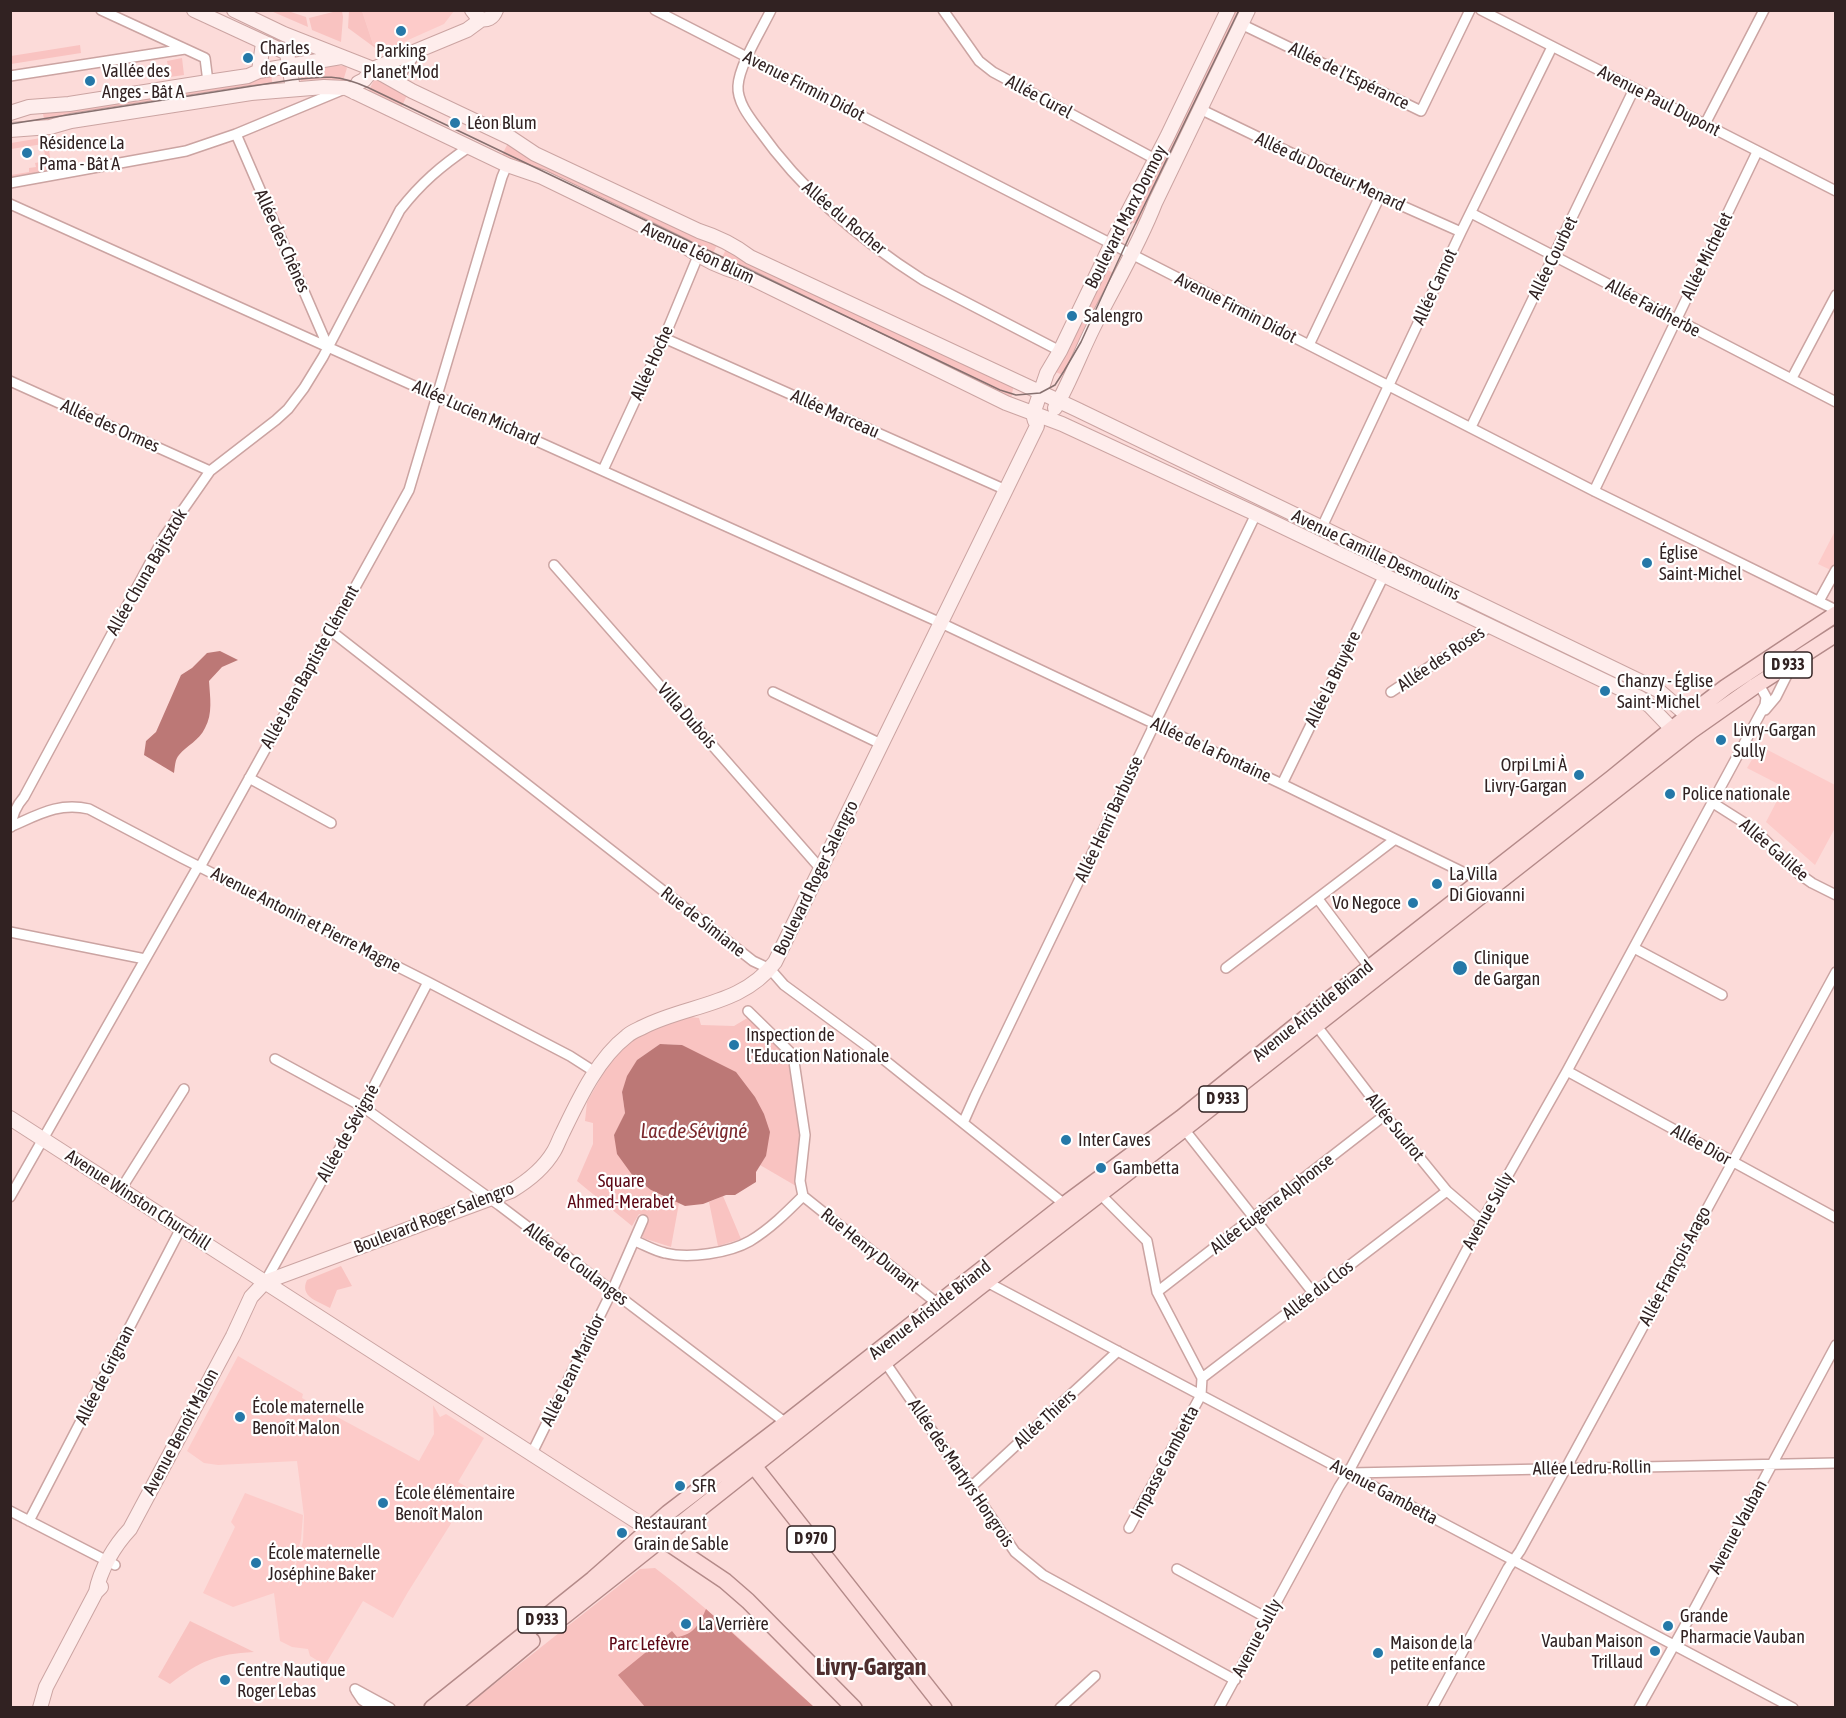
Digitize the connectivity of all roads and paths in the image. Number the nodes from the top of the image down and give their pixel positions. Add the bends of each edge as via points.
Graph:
1 (101, 10) edge
2 (194, 10) edge
3 (234, 10) edge
4 (508, 10) edge
5 (655, 10) edge
6 (771, 10) edge
7 (943, 10) edge
8 (1228, 10) edge
9 (1248, 10) edge
10 (1470, 10) edge
11 (1482, 10) edge
12 (1764, 10) edge
13 (483, 13) edge
14 (1241, 24) junction
15 (263, 43) junction
16 (1552, 47) junction
17 (185, 49) junction
18 (418, 51) junction
19 (341, 57) junction
20 (748, 57) junction
21 (289, 67) junction
22 (373, 69) junction
23 (259, 71) junction
24 (10, 76) edge
25 (208, 82) junction
26 (401, 85) junction
27 (1634, 88) junction
28 (293, 89) junction
29 (350, 90) junction
30 (1200, 109) junction
31 (295, 110) junction
32 (10, 113) edge
33 (1705, 124) junction
34 (10, 130) edge
35 (236, 134) junction
36 (469, 147) junction
37 (1757, 152) junction
38 (1155, 159) junction
39 (507, 165) junction
40 (10, 183) edge
41 (1836, 192) edge
42 (1380, 196) junction
43 (10, 204) edge
44 (1472, 213) junction
45 (1461, 232) junction
46 (1111, 245) junction
47 (1132, 255) junction
48 (1554, 255) junction
49 (698, 256) junction
50 (1836, 295) edge
51 (1676, 320) junction
52 (664, 338) junction
53 (1308, 345) junction
54 (328, 347) junction
55 (1060, 351) junction
56 (1791, 378) junction
57 (10, 381) edge
58 (1389, 385) junction
59 (1040, 393) junction
60 (436, 395) junction
61 (1059, 402) junction
62 (1836, 402) edge
63 (1039, 420) junction
64 (1471, 428) junction
65 (603, 470) junction
66 (210, 471) junction
67 (1006, 490) junction
68 (1594, 491) junction
69 (1256, 514) junction
70 (1321, 529) junction
71 (554, 565) dead end
72 (1836, 570) edge
73 (1384, 575) junction
74 (1819, 602) junction
75 (1836, 612) edge
76 (941, 623) junction
77 (1491, 626) junction
78 (331, 631) junction
79 (1836, 634) edge
80 (1794, 661) junction
81 (1755, 686) junction
82 (773, 692) dead end
83 (1391, 692) dead end
84 (1688, 716) junction
85 (1760, 716) junction
86 (1154, 724) junction
87 (1672, 729) junction
88 (1691, 731) junction
89 (881, 744) junction
90 (249, 778) junction
91 (1282, 784) junction
92 (1713, 803) junction
93 (331, 823) dead end
94 (11, 827) edge
95 (1394, 840) junction
96 (200, 867) junction
97 (820, 868) junction
98 (1479, 880) junction
99 (1836, 895) edge
100 (1318, 899) junction
101 (10, 932) edge
102 (1634, 948) junction
103 (145, 959) junction
104 (1369, 967) junction
105 (1226, 968) dead end
106 (770, 969) junction
107 (1836, 972) edge
108 (428, 982) junction
109 (1722, 996) dead end
110 (748, 1011) dead end
111 (1316, 1025) junction
112 (275, 1059) dead end
113 (1567, 1071) junction
114 (595, 1072) junction
115 (184, 1089) dead end
116 (363, 1107) junction
117 (1385, 1115) junction
118 (10, 1118) edge
119 (963, 1124) junction
120 (1184, 1129) junction
121 (43, 1139) junction
122 (1732, 1162) junction
123 (121, 1189) junction
124 (1447, 1191) junction
125 (1100, 1194) junction
126 (803, 1196) junction
127 (10, 1197) edge
128 (490, 1200) junction
129 (1070, 1209) junction
130 (1254, 1218) junction
131 (1836, 1218) edge
132 (644, 1220) dead end
133 (1482, 1221) junction
134 (181, 1228) junction
135 (635, 1241) junction
136 (981, 1278) junction
137 (266, 1282) junction
138 (612, 1291) junction
139 (1157, 1292) junction
140 (1314, 1294) junction
141 (938, 1304) junction
142 (1836, 1345) edge
143 (1118, 1351) junction
144 (885, 1362) junction
145 (1202, 1378) junction
146 (1201, 1395) junction
147 (786, 1424) junction
148 (532, 1453) junction
149 (740, 1459) junction
150 (1836, 1463) edge
151 (1771, 1464) junction
152 (754, 1466) junction
153 (1566, 1468) junction
154 (1348, 1473) junction
155 (972, 1486) junction
156 (10, 1511) edge
157 (29, 1521) junction
158 (1129, 1528) dead end
159 (655, 1534) junction
160 (1514, 1559) junction
161 (111, 1563) junction
162 (1177, 1569) dead end
163 (1267, 1618) junction
164 (1673, 1644) junction
165 (1095, 1676) dead end
166 (1235, 1680) junction
167 (46, 1686) junction
168 (31, 1707) edge
169 (40, 1707) edge
170 (374, 1707) edge
171 (390, 1707) edge
172 (432, 1707) edge
173 (451, 1707) edge
174 (855, 1707) edge
175 (944, 1707) edge
176 (1060, 1707) edge
177 (1219, 1707) edge
178 (1432, 1707) edge
179 (1639, 1707) edge
180 (1793, 1707) edge

1 - 17 street
2 - 15 main road
3 - 19 main road, Avenue Léon Blum
4 - 13 main road
5 - 20 street, Avenue Firmin Didot
6 - 20 street, Allée du Rocher
7 - 38 street, Allée Curel via 979,61 993,72
8 - 38 main road, Boulevard Marx Dormoy
9 - 14 main road, Boulevard Marx Dormoy
10 - 14 street, Allée de l'Espérance via 1421,111
11 - 16 street, Avenue Paul Dupont
12 - 33 street
13 - 18 main road via 462,25 458,34
14 - 30 main road, Boulevard Marx Dormoy
15 - 21 main road via 287,53
15 - 23 main road
16 - 27 street, Avenue Paul Dupont
16 - 44 street, Allée Carnot
17 - 24 street
17 - 25 street via 205,58
18 - 22 main road
18 - 26 street via 402,72
19 - 21 main road
19 - 22 main road, Avenue Léon Blum
20 - 46 street, Avenue Firmin Didot
20 - 55 street, Allée du Rocher via 738,86 740,97 777,156 811,193 864,238 923,280
21 - 23 main road
21 - 28 main road
22 - 26 main road, Avenue Léon Blum
22 - 29 main road
23 - 25 main road
25 - 32 main road
26 - 59 main road, Avenue Léon Blum via 512,138 536,154 716,236 750,256
27 - 33 street, Avenue Paul Dupont
27 - 48 street, Allée Courbet
28 - 29 main road
28 - 31 street
28 - 34 main road via 93,117 41,129
29 - 31 street
29 - 36 main road, Avenue Léon Blum
30 - 42 street, Allée du Docteur Menard
30 - 47 main road, Boulevard Marx Dormoy
31 - 35 street
33 - 37 street, Avenue Paul Dupont
35 - 40 street via 186,151
35 - 54 street, Allée des Chênes
36 - 39 main road, Avenue Léon Blum
36 - 54 street, Allée Chuna Bajtsztok via 417,188 400,210
37 - 41 street, Avenue Paul Dupont
37 - 51 street, Allée Michelet
38 - 46 main road, Boulevard Marx Dormoy
39 - 49 main road, Avenue Léon Blum via 542,177
39 - 60 street, Allée Jean Baptiste Clément
42 - 45 street, Allée du Docteur Menard
42 - 53 street
43 - 54 street, Allée Lucien Michard
44 - 45 street, Allée Carnot
44 - 48 street, Allée Faidherbe
45 - 58 street, Allée Carnot
46 - 47 street, Avenue Firmin Didot
46 - 55 main road, Boulevard Marx Dormoy
47 - 53 street, Avenue Firmin Didot
47 - 61 main road, Boulevard Marx Dormoy
48 - 51 street, Allée Faidherbe
48 - 64 street, Allée Courbet
49 - 52 street, Allée Hoche
49 - 63 main road, Avenue Léon Blum via 743,274
50 - 56 street
51 - 56 street, Allée Faidherbe
51 - 68 street, Allée Michelet
52 - 65 street, Allée Hoche
52 - 67 street, Allée Marceau
53 - 58 street, Avenue Firmin Didot
54 - 60 street, Allée Lucien Michard
54 - 66 street, Allée Chuna Bajtsztok via 288,409
55 - 59 main road, Boulevard Marx Dormoy
56 - 62 street, Allée Faidherbe
57 - 66 street, Allée des Ormes
58 - 64 street, Avenue Firmin Didot
58 - 70 street, Allée Carnot
59 - 61 main road, Avenue Léon Blum
59 - 63 main road, Boulevard Marx Dormoy
60 - 65 street, Allée Lucien Michard
60 - 78 street, Allée Jean Baptiste Clément via 409,490
61 - 63 main road, Boulevard Marx Dormoy
61 - 70 main road, Avenue Camille Desmoulins
63 - 67 main road, Boulevard Roger Salengro
63 - 69 main road, Avenue Camille Desmoulins via 1062,424
64 - 68 street, Avenue Firmin Didot
65 - 76 street, Allée Lucien Michard
66 - 94 street, Allée Chuna Bajtsztok via 164,537 18,804
67 - 76 main road, Boulevard Roger Salengro
68 - 74 street, Avenue Firmin Didot
69 - 73 main road, Avenue Camille Desmoulins
69 - 86 street, Allée Henri Barbusse
70 - 84 main road, Avenue Camille Desmoulins via 1658,690
71 - 97 street, Villa Dubois
72 - 74 street
73 - 77 main road, Avenue Camille Desmoulins
73 - 91 street, Allée la Bruyère
74 - 75 street, Avenue Firmin Didot
75 - 84 main road, Avenue Aristide Briand / D 933
76 - 86 street, Allée de la Fontaine
76 - 89 main road, Boulevard Roger Salengro
77 - 83 street, Allée des Roses
77 - 87 main road, Avenue Camille Desmoulins via 1640,698
78 - 90 street, Allée Jean Baptiste Clément
78 - 106 street, Rue de Simiane via 753,961
79 - 80 main road, Avenue Aristide Briand / D 933
80 - 81 main road, Avenue Aristide Briand / D 933
80 - 85 street, Avenue Sully via 1776,697
81 - 85 street, Avenue Sully via 1766,697
81 - 88 main road, Avenue Aristide Briand / D 933
82 - 89 street
84 - 87 main road, Avenue Aristide Briand / D 933
84 - 88 main road
85 - 92 street, Avenue Sully
86 - 91 street, Allée de la Fontaine
86 - 119 street, Allée Henri Barbusse
87 - 88 main road
87 - 98 main road, Avenue Aristide Briand / D 933
88 - 111 main road, Avenue Aristide Briand / D 933
89 - 97 main road, Boulevard Roger Salengro
90 - 93 street
90 - 96 street, Allée Jean Baptiste Clément
91 - 95 street, Allée de la Fontaine
92 - 99 street, Allée Galilée via 1754,829 1805,878
92 - 102 street, Avenue Sully
94 - 96 street, Avenue Antonin et Pierre Magne via 53,808 77,806
95 - 98 street, Allée de la Fontaine
95 - 100 street
96 - 103 street, Allée Jean Baptiste Clément
96 - 108 street, Avenue Antonin et Pierre Magne
97 - 106 main road, Boulevard Roger Salengro
98 - 104 main road, Avenue Aristide Briand / D 933
100 - 104 street
100 - 105 street
101 - 103 street
102 - 109 street
102 - 113 street, Avenue Sully
103 - 121 street, Allée Jean Baptiste Clément
104 - 129 main road, Avenue Aristide Briand / D 933
106 - 114 main road, Boulevard Roger Salengro via 733,996 627,1035
106 - 119 street, Rue de Simiane via 784,985
107 - 122 street, Allée François Arago
108 - 114 street, Avenue Antonin et Pierre Magne
108 - 116 street, Allée de Sévigné
110 - 126 street via 793,1055 805,1135 800,1181
111 - 117 street, Allée Sudrot
111 - 120 main road, Avenue Aristide Briand / D 933
112 - 116 street, Allée de Coulanges
113 - 122 street, Allée Dior
113 - 133 street, Avenue Sully
114 - 128 main road, Boulevard Roger Salengro via 554,1151 541,1167 525,1183
115 - 123 street
116 - 128 street, Allée de Coulanges
116 - 137 street, Allée de Sévigné
117 - 124 street, Allée Sudrot
117 - 130 street, Allée Eugène Alphonse
118 - 121 main road, Avenue Winston Churchill
119 - 129 street, Rue de Simiane
120 - 125 main road, Avenue Aristide Briand / D 933
120 - 130 street
121 - 123 main road, Avenue Winston Churchill
121 - 127 street, Allée Jean Baptiste Clément
122 - 131 street, Allée Dior
122 - 153 street, Allée François Arago
123 - 134 main road, Avenue Winston Churchill
124 - 133 street, Allée Sudrot
124 - 140 street, Allée du Clos
125 - 129 main road, Avenue Aristide Briand / D 933
125 - 139 street via 1147,1241
126 - 135 street via 750,1241 722,1252 666,1254
126 - 141 street, Rue Henry Dunant
128 - 137 main road, Boulevard Roger Salengro
128 - 138 street, Allée de Coulanges
129 - 136 main road, Avenue Aristide Briand / D 933
130 - 139 street, Allée Eugène Alphonse
130 - 140 street
132 - 135 street, Allée Jean Maridor
133 - 154 street, Avenue Sully
134 - 137 main road, Avenue Winston Churchill
134 - 157 street, Allée de Grignan
135 - 138 street, Allée Jean Maridor
136 - 141 main road, Avenue Aristide Briand / D 933
136 - 143 street, Avenue Gambetta
136 - 144 main road, Avenue Aristide Briand / D 933
137 - 148 main road, Avenue Winston Churchill
137 - 161 main road, Avenue Benoît Malon via 130,1529 120,1540
138 - 147 street, Allée de Coulanges
138 - 148 street, Allée Jean Maridor
139 - 145 street
140 - 145 street, Allée du Clos
141 - 147 main road, Avenue Aristide Briand / D 933
142 - 151 street, Avenue Vauban
143 - 146 street, Avenue Gambetta
143 - 155 street, Allée Thiers
144 - 152 main road, Avenue Aristide Briand / D 933
144 - 155 street, Allée des Martyrs Hongrois
145 - 146 street
146 - 154 street, Avenue Gambetta
146 - 158 street, Impasse Gambetta
147 - 149 main road, Avenue Aristide Briand / D 933
148 - 159 main road, Avenue Winston Churchill
149 - 152 main road
149 - 159 main road, Avenue Aristide Briand / D 933 via 719,1475 716,1485
150 - 151 street, Allée Ledru-Rollin
151 - 153 street, Allée Ledru-Rollin
151 - 164 street, Avenue Vauban
152 - 159 main road, Avenue Aristide Briand / D 933
152 - 175 main road, D 970
153 - 154 street, Allée Ledru-Rollin
153 - 160 street, Allée François Arago
154 - 160 street, Avenue Gambetta
154 - 163 street, Avenue Sully
155 - 166 street, Allée des Martyrs Hongrois via 1015,1552 1043,1575
156 - 157 street
157 - 161 street
159 - 172 main road, D 933
159 - 173 main road, D 933
159 - 174 main road via 733,1588
160 - 164 street, Avenue Gambetta
160 - 178 street, Allée François Arago
161 - 167 main road, Avenue Benoît Malon
162 - 163 street
163 - 166 street, Avenue Sully
164 - 179 street, Avenue Vauban
164 - 180 street, Avenue Gambetta
165 - 176 street
166 - 177 street, Avenue Sully
167 - 168 main road, Avenue Benoît Malon
167 - 169 main road, Avenue Benoît Malon
170 - 171 street via 362,1700 355,1689

